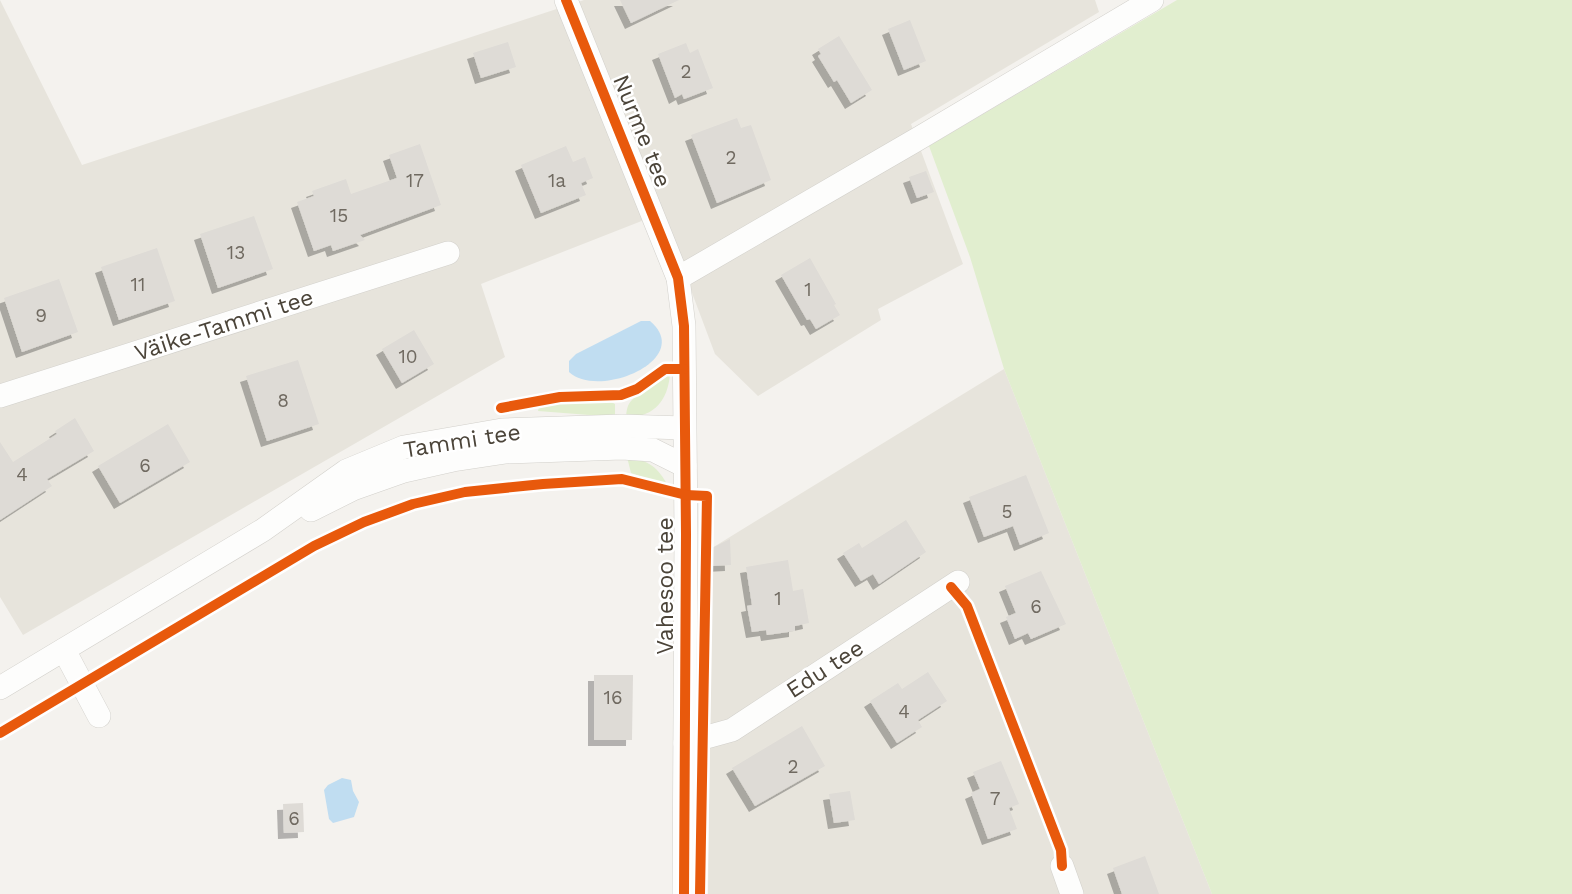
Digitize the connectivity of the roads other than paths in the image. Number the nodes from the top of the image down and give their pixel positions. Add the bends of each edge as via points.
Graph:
1 (566, 0) edge
2 (1152, 0) edge
3 (448, 253) dead end
4 (678, 278) junction
5 (0, 396) edge
6 (684, 428) junction
7 (685, 466) junction
8 (263, 530) junction
9 (958, 582) dead end
10 (64, 650) junction
11 (0, 688) edge
12 (99, 716) dead end
13 (685, 743) junction
14 (1062, 866) dead end
15 (684, 894) edge
16 (1072, 894) edge

1 - 4 street, Nurme tee
2 - 4 street
3 - 5 street, Väike-Tammi tee
4 - 6 street, Vahesoo tee via 684,326
6 - 7 street, Vahesoo tee
6 - 8 street, Tammi tee via 502,430 404,447 346,471
7 - 8 street, Tammi tee via 653,450 622,448 506,452 453,460 353,489
7 - 13 street, Vahesoo tee
8 - 10 street, Tammi tee
9 - 13 street, Edu tee via 732,730
10 - 11 street, Tammi tee
10 - 12 street
13 - 15 street, Vahesoo tee
14 - 16 street

